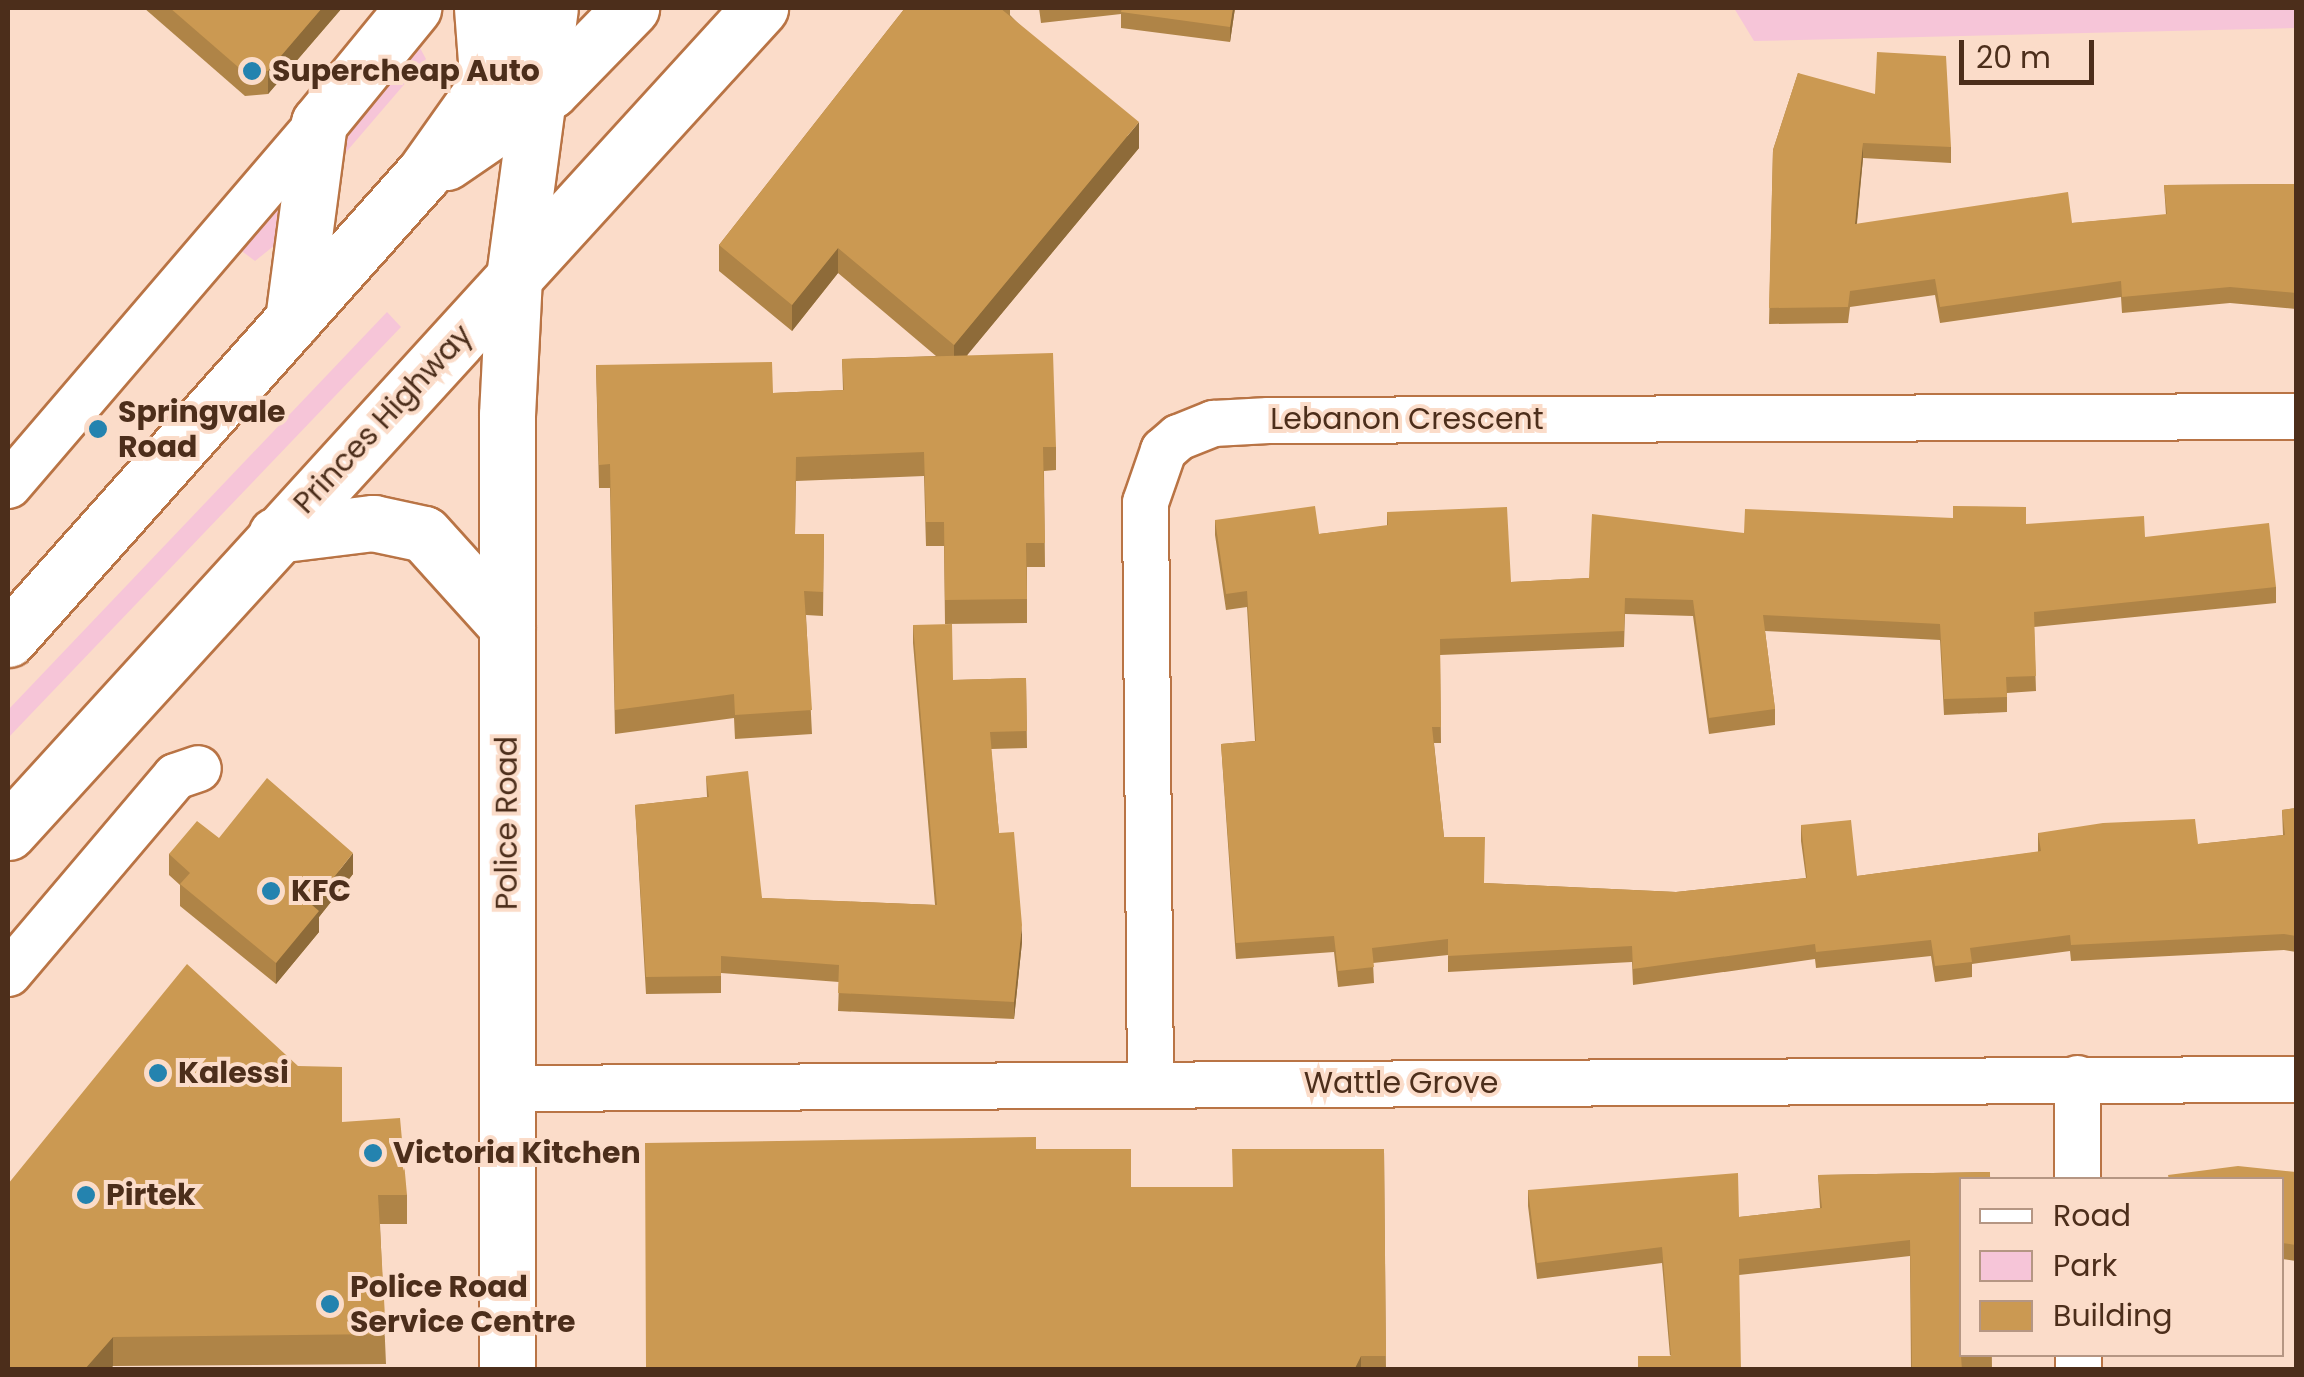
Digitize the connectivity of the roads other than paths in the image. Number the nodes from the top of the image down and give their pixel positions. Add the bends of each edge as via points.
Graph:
1 (413, 8) edge
2 (482, 8) edge
3 (541, 8) edge
4 (550, 8) edge
5 (632, 8) edge
6 (760, 8) edge
7 (506, 106) junction
8 (323, 117) junction
9 (514, 277) junction
10 (293, 320) junction
11 (2296, 416) edge
12 (8, 485) edge
13 (276, 535) junction
14 (507, 626) junction
15 (8, 639) edge
16 (198, 768) dead end
17 (8, 832) edge
18 (8, 973) edge
19 (2077, 1078) junction
20 (2296, 1078) edge
21 (1150, 1084) junction
22 (506, 1088) junction
23 (2077, 1177) edge
24 (507, 1370) edge

1 - 8 main road
2 - 7 main road
3 - 7 main road
4 - 7 main road, Police Road
5 - 7 main road
6 - 9 main road, Princes Highway
7 - 9 main road, Police Road
7 - 10 main road via 425,172
8 - 10 main road
8 - 12 street
9 - 13 main road, Princes Highway
9 - 14 main road, Police Road
10 - 15 main road
11 - 21 street, Lebanon Crescent via 1250,420 1178,437 1163,450 1145,502
13 - 14 main road via 373,523 424,534
13 - 17 main road, Princes Highway
14 - 22 main road, Police Road
16 - 18 street via 175,776
19 - 20 street, Wattle Grove
19 - 21 street, Wattle Grove
19 - 23 street
21 - 22 street, Wattle Grove
22 - 24 main road, Police Road

